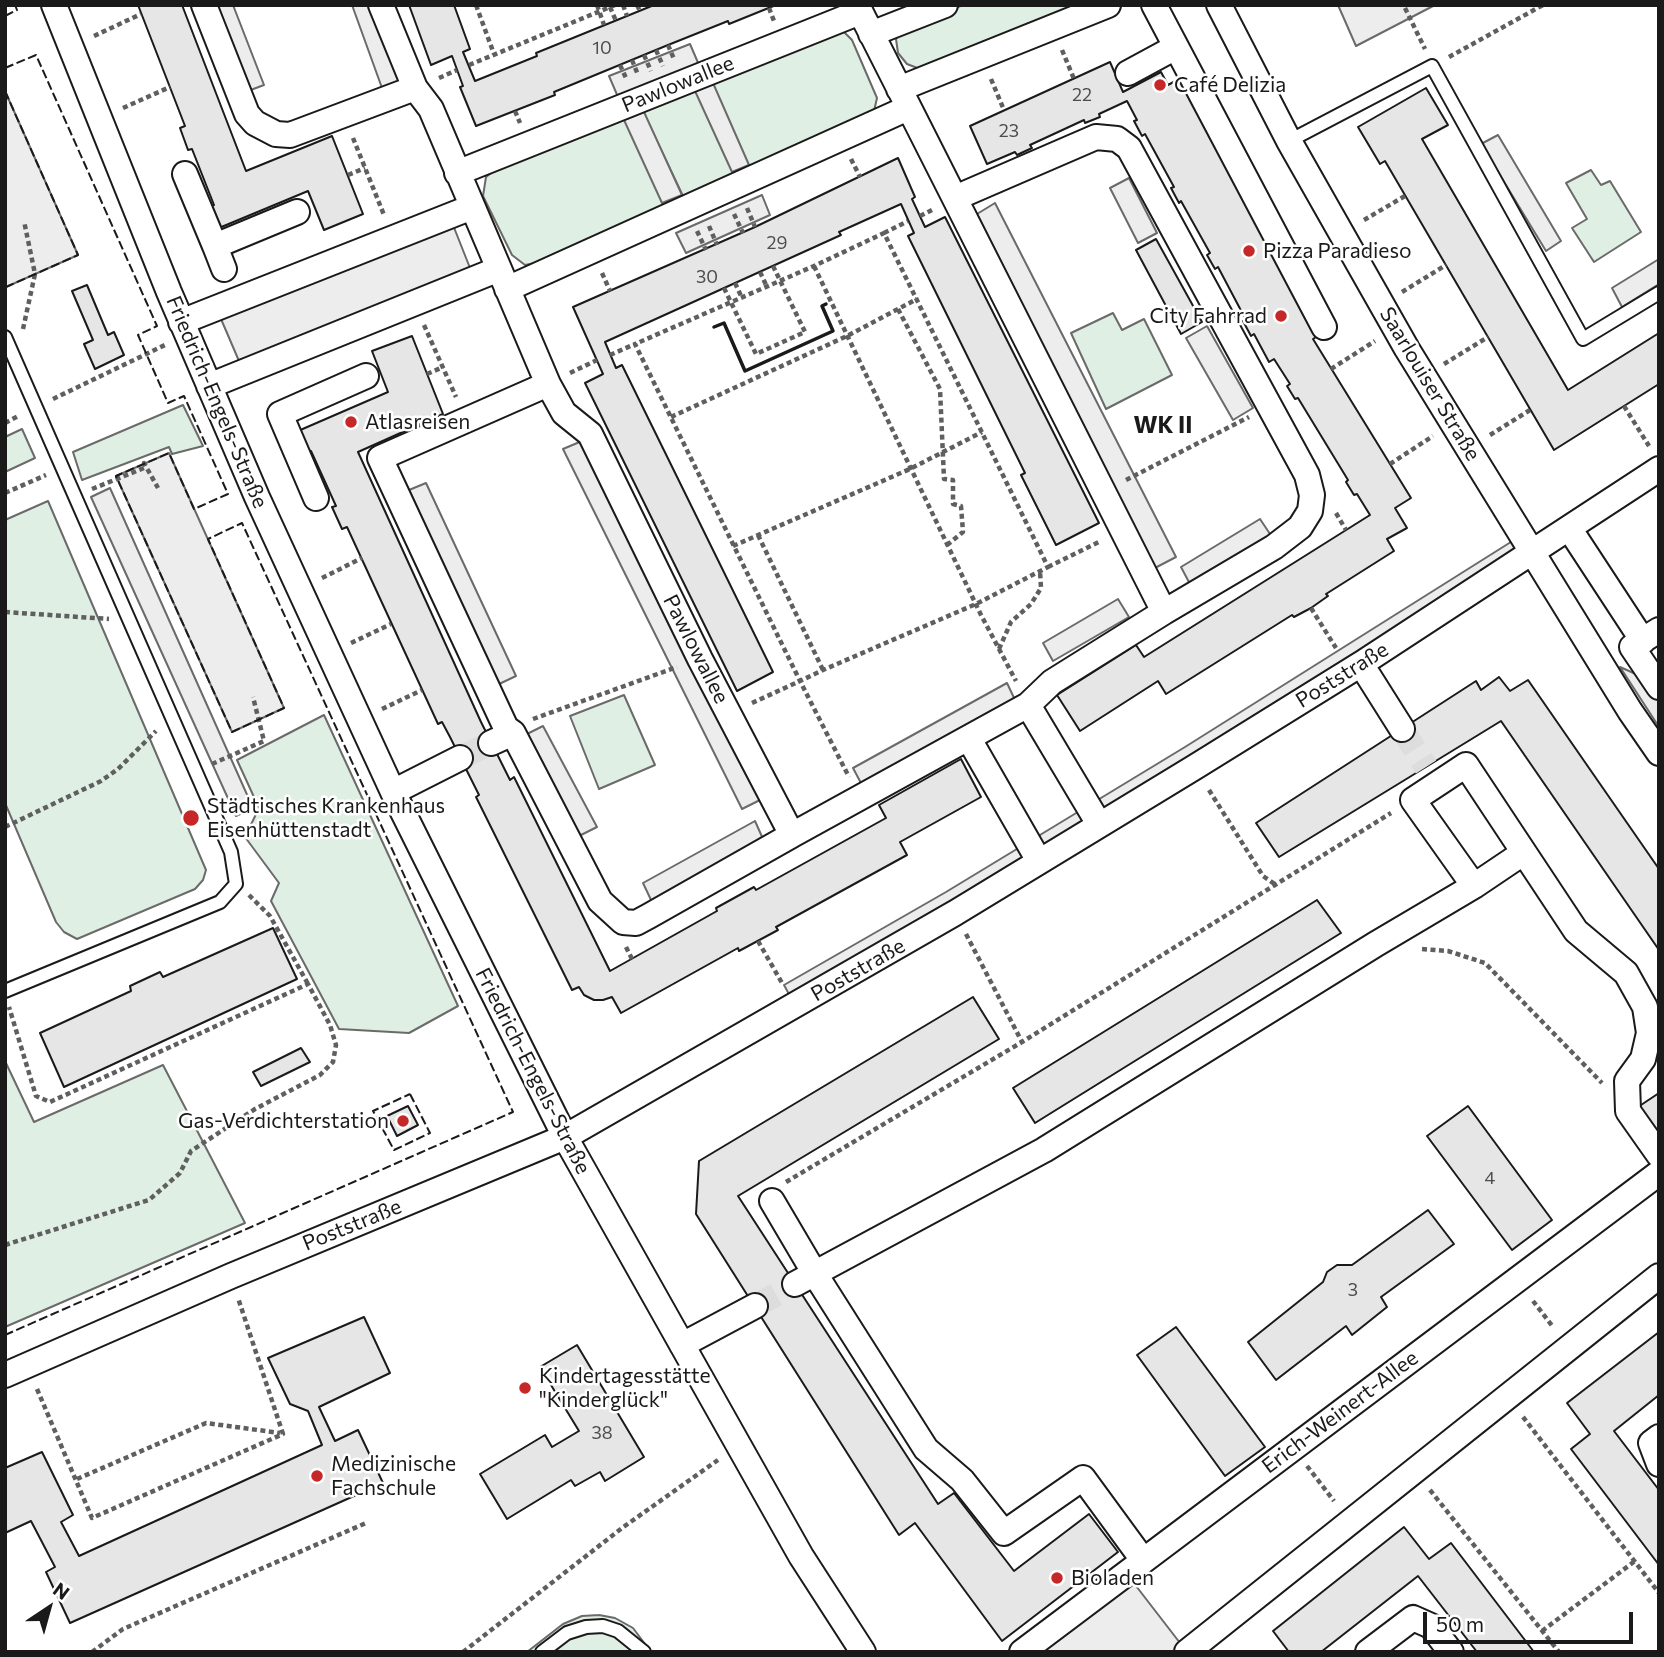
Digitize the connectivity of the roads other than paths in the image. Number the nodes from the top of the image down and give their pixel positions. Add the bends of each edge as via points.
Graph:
1 (54, 5) edge
2 (204, 5) edge
3 (381, 5) edge
4 (945, 5) edge
5 (1108, 5) edge
6 (1154, 5) edge
7 (1219, 5) edge
8 (859, 9) edge
9 (871, 34) junction
10 (1176, 47) junction
11 (1128, 73) dead end
12 (415, 88) junction
13 (903, 98) junction
14 (1289, 141) junction
15 (457, 173) junction
16 (185, 174) dead end
17 (955, 198) junction
18 (472, 207) junction
19 (297, 212) dead end
20 (215, 246) junction
21 (224, 269) dead end
22 (503, 279) junction
23 (1659, 293) edge
24 (1324, 327) dead end
25 (178, 331) junction
26 (5, 337) edge
27 (366, 376) dead end
28 (548, 384) junction
29 (209, 386) junction
30 (1655, 459) edge
31 (316, 498) dead end
32 (1569, 528) junction
33 (1533, 552) junction
34 (1164, 611) junction
35 (1651, 635) edge
36 (1355, 667) junction
37 (1659, 687) edge
38 (1028, 705) junction
39 (1402, 729) tunnel mouth
40 (969, 739) junction
41 (1659, 753) edge
42 (460, 758) tunnel mouth
43 (393, 792) junction
44 (1099, 824) junction
45 (792, 835) junction
46 (1523, 853) junction
47 (1039, 861) junction
48 (1474, 886) junction
49 (5, 994) edge
50 (565, 1138) junction
51 (1659, 1155) edge
52 (1659, 1173) edge
53 (772, 1202) road end
54 (1659, 1276) edge
55 (805, 1279) junction
56 (755, 1306) tunnel mouth
57 (682, 1345) junction
58 (16, 1371) edge
59 (1659, 1437) edge
60 (1659, 1464) edge
61 (1143, 1560) junction
62 (545, 1651) edge
63 (644, 1652) edge
64 (863, 1652) edge
65 (1022, 1652) edge
66 (1187, 1652) edge
67 (1368, 1652) edge
68 (1451, 1652) edge

1 - 25 street, Friedrich-Engels-Straße
2 - 12 street via 247,114 276,134 290,135
3 - 12 street, Pawlowallee
4 - 9 street
5 - 13 street via 981,56
6 - 10 street
7 - 14 street, Saarlouiser Straße
8 - 9 street, Pawlowallee
8 - 15 street, Pawlowallee
9 - 13 street, Pawlowallee
10 - 11 street
10 - 24 street
12 - 15 street, Pawlowallee via 430,109
13 - 17 street, Pawlowallee
13 - 22 street
14 - 23 lane via 1433,65 1583,339
14 - 33 street, Saarlouiser Straße via 1395,329
15 - 18 street, Pawlowallee
16 - 20 street
17 - 34 street, Pawlowallee
17 - 34 street via 1096,137 1118,138 1129,148 1307,475 1310,511 1300,527
18 - 22 street, Pawlowallee
18 - 25 street
19 - 20 street
20 - 21 street
22 - 28 street, Pawlowallee
22 - 29 street via 415,303
25 - 29 street, Friedrich-Engels-Straße
26 - 49 lane via 231,852 236,884 220,902
27 - 31 street via 280,414
28 - 45 street, Pawlowallee via 564,413 590,434
28 - 45 street via 380,458 504,735 600,901 623,922 636,923
29 - 43 street, Friedrich-Engels-Straße
30 - 32 street, Poststraße
32 - 33 street, Poststraße
32 - 35 street
33 - 36 street, Poststraße
33 - 41 street, Saarlouiser Straße
34 - 38 street via 1052,682
35 - 37 street via 1632,647
36 - 39 street
36 - 44 street, Poststraße
38 - 40 street
38 - 44 street
40 - 45 street
40 - 47 street
42 - 43 street
43 - 50 street, Friedrich-Engels-Straße
44 - 47 street, Poststraße
46 - 48 street
46 - 48 street via 1466,765 1431,775 1413,800
46 - 51 street via 1576,931 1626,973 1645,1007 1649,1033 1643,1059 1627,1081 1628,1111
47 - 50 street, Poststraße
48 - 55 street via 1044,1150
50 - 57 street, Friedrich-Engels-Straße
50 - 58 street, Poststraße
52 - 61 street, Erich-Weinert-Allee
53 - 55 street
54 - 66 street
55 - 61 street via 926,1449 962,1480 1004,1533 1083,1478
56 - 57 street
57 - 64 street, Friedrich-Engels-Straße via 801,1556
59 - 60 street via 1651,1443
61 - 65 street, Erich-Weinert-Allee
62 - 63 lane via 567,1633 603,1626 618,1631
67 - 68 street via 1413,1618 1431,1626

